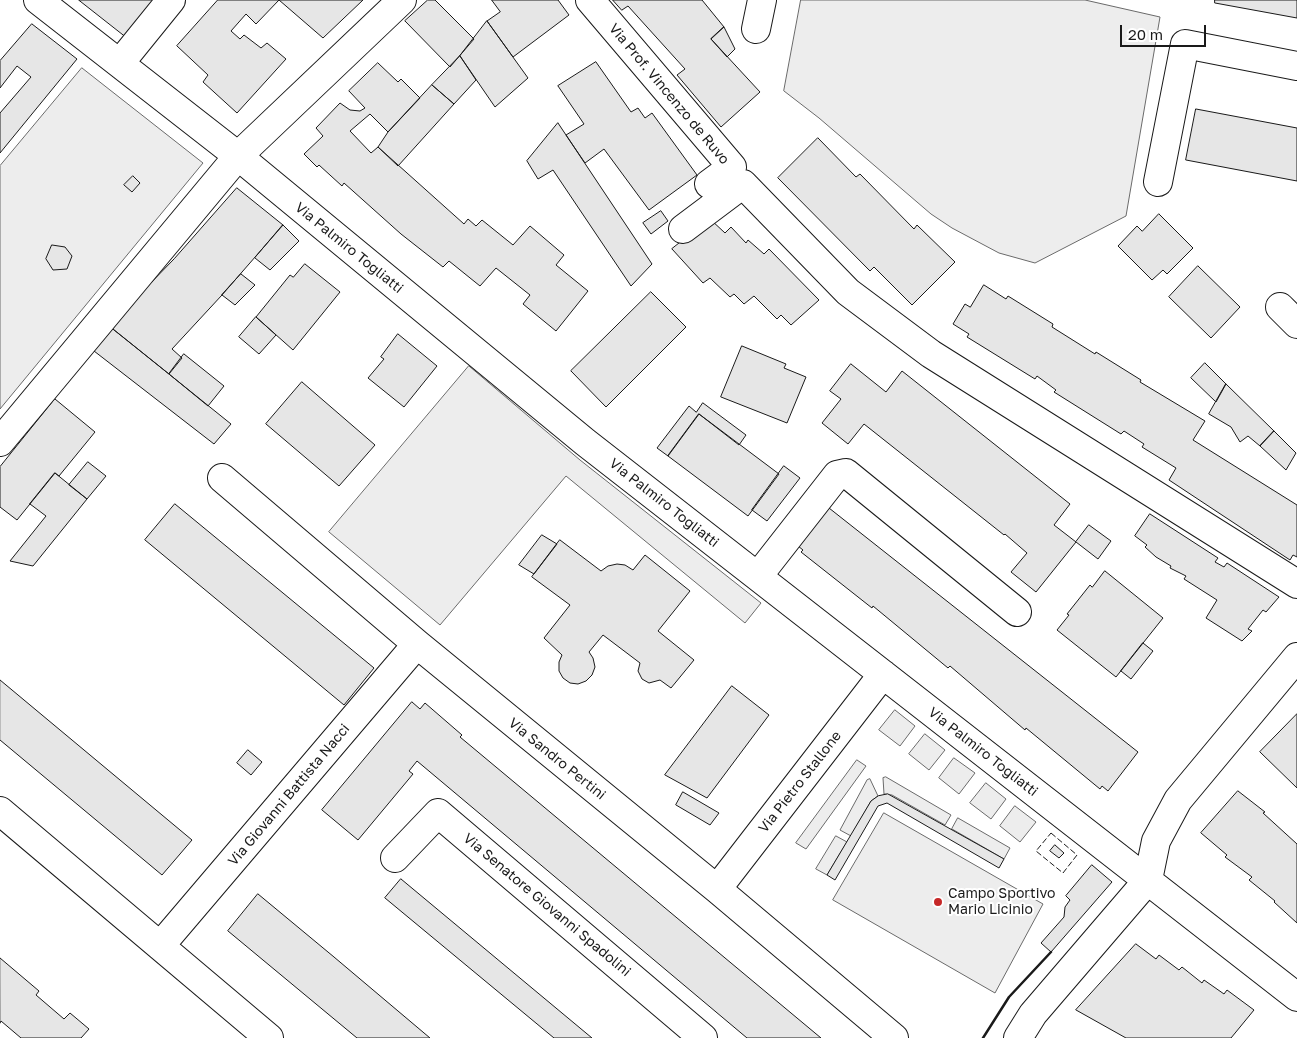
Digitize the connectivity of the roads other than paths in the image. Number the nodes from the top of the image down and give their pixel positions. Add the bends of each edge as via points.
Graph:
1 (38, 0) edge
2 (171, 0) edge
3 (402, 0) edge
4 (590, 0) edge
5 (762, 0) edge
6 (756, 29) dead end
7 (120, 64) junction
8 (1297, 66) edge
9 (238, 156) junction
10 (1158, 182) dead end
11 (710, 184) dead end
12 (683, 228) dead end
13 (0, 442) edge
14 (222, 478) dead end
15 (758, 576) junction
16 (1297, 584) edge
17 (1017, 612) dead end
18 (417, 644) junction
19 (1297, 657) edge
20 (883, 674) junction
21 (0, 811) edge
22 (395, 858) dead end
23 (1148, 880) junction
24 (718, 889) junction
25 (160, 946) junction
26 (1297, 997) edge
27 (269, 1038) edge
28 (703, 1038) edge
29 (894, 1038) edge
30 (1018, 1038) edge

1 - 7 street, Via Palmiro Togliatti
2 - 7 street
3 - 9 street
4 - 11 street, Via Prof. Vincenzo de Ruvo via 732,166
5 - 6 street
7 - 9 street, Via Palmiro Togliatti
8 - 10 street via 1184,44
9 - 13 street
9 - 15 street, Via Palmiro Togliatti via 585,442
12 - 16 street via 743,184 848,292 931,354
14 - 18 street, Via Sandro Pertini
15 - 17 street via 837,475 846,473
15 - 20 street, Via Palmiro Togliatti
18 - 24 street, Via Sandro Pertini
18 - 25 street, Via Giovanni Battista Nacci
19 - 23 street via 1178,800 1156,841
20 - 23 street, Via Palmiro Togliatti
20 - 24 street, Via Pietro Stallone
21 - 25 street
22 - 28 street, Via Senatore Giovanni Spadolini via 438,813
23 - 26 street, Via Palmiro Togliatti
23 - 30 street via 1033,1014
24 - 29 street, Via Sandro Pertini
25 - 27 street

